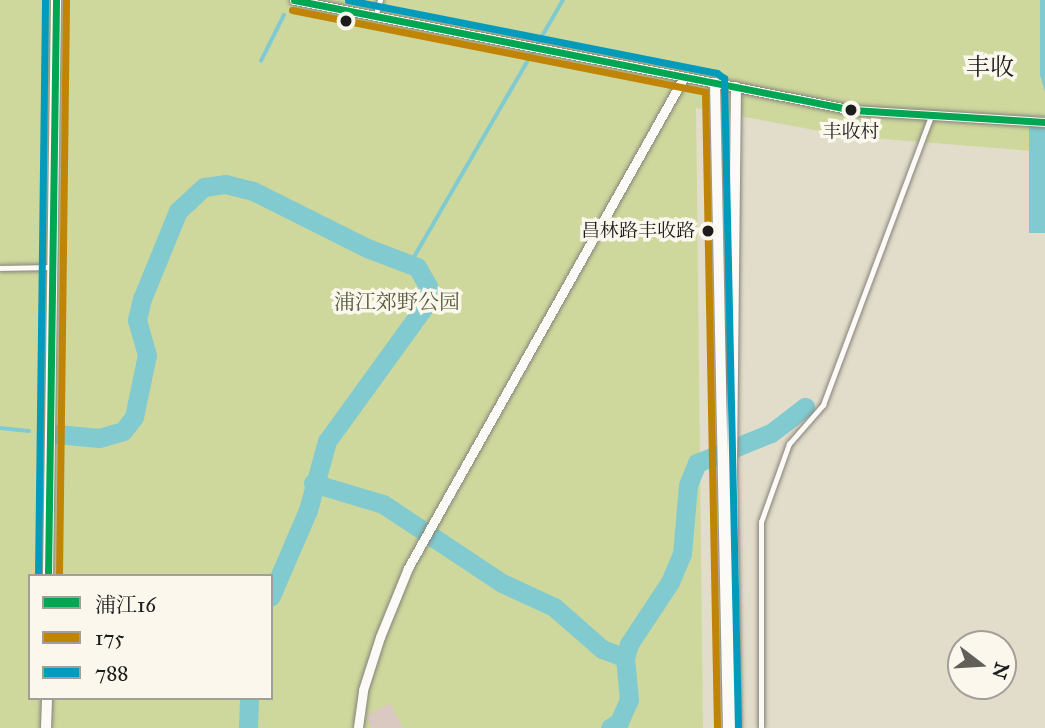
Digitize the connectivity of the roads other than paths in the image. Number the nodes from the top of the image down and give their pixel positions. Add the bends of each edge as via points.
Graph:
1 (56, 0) edge
2 (295, 0) edge
3 (380, 0) edge
4 (376, 15) junction
5 (684, 77) junction
6 (715, 83) junction
7 (736, 87) junction
8 (931, 115) junction
9 (1041, 122) edge
10 (50, 267) junction
11 (0, 268) edge
12 (728, 433) junction
13 (727, 468) junction
14 (48, 574) edge
15 (47, 700) edge
16 (358, 727) edge
17 (46, 728) edge
18 (728, 728) edge
19 (736, 728) edge
20 (761, 728) edge

1 - 10 street
2 - 4 street
3 - 4 lane
4 - 5 street
5 - 6 street
5 - 16 street via 408,568 378,640
6 - 7 street
6 - 12 street
7 - 8 street via 853,110
7 - 12 street
8 - 9 street
8 - 20 lane via 823,405 789,444 765,509 758,564
10 - 11 lane
10 - 14 street
12 - 13 street
13 - 18 street
13 - 19 street
15 - 17 street

